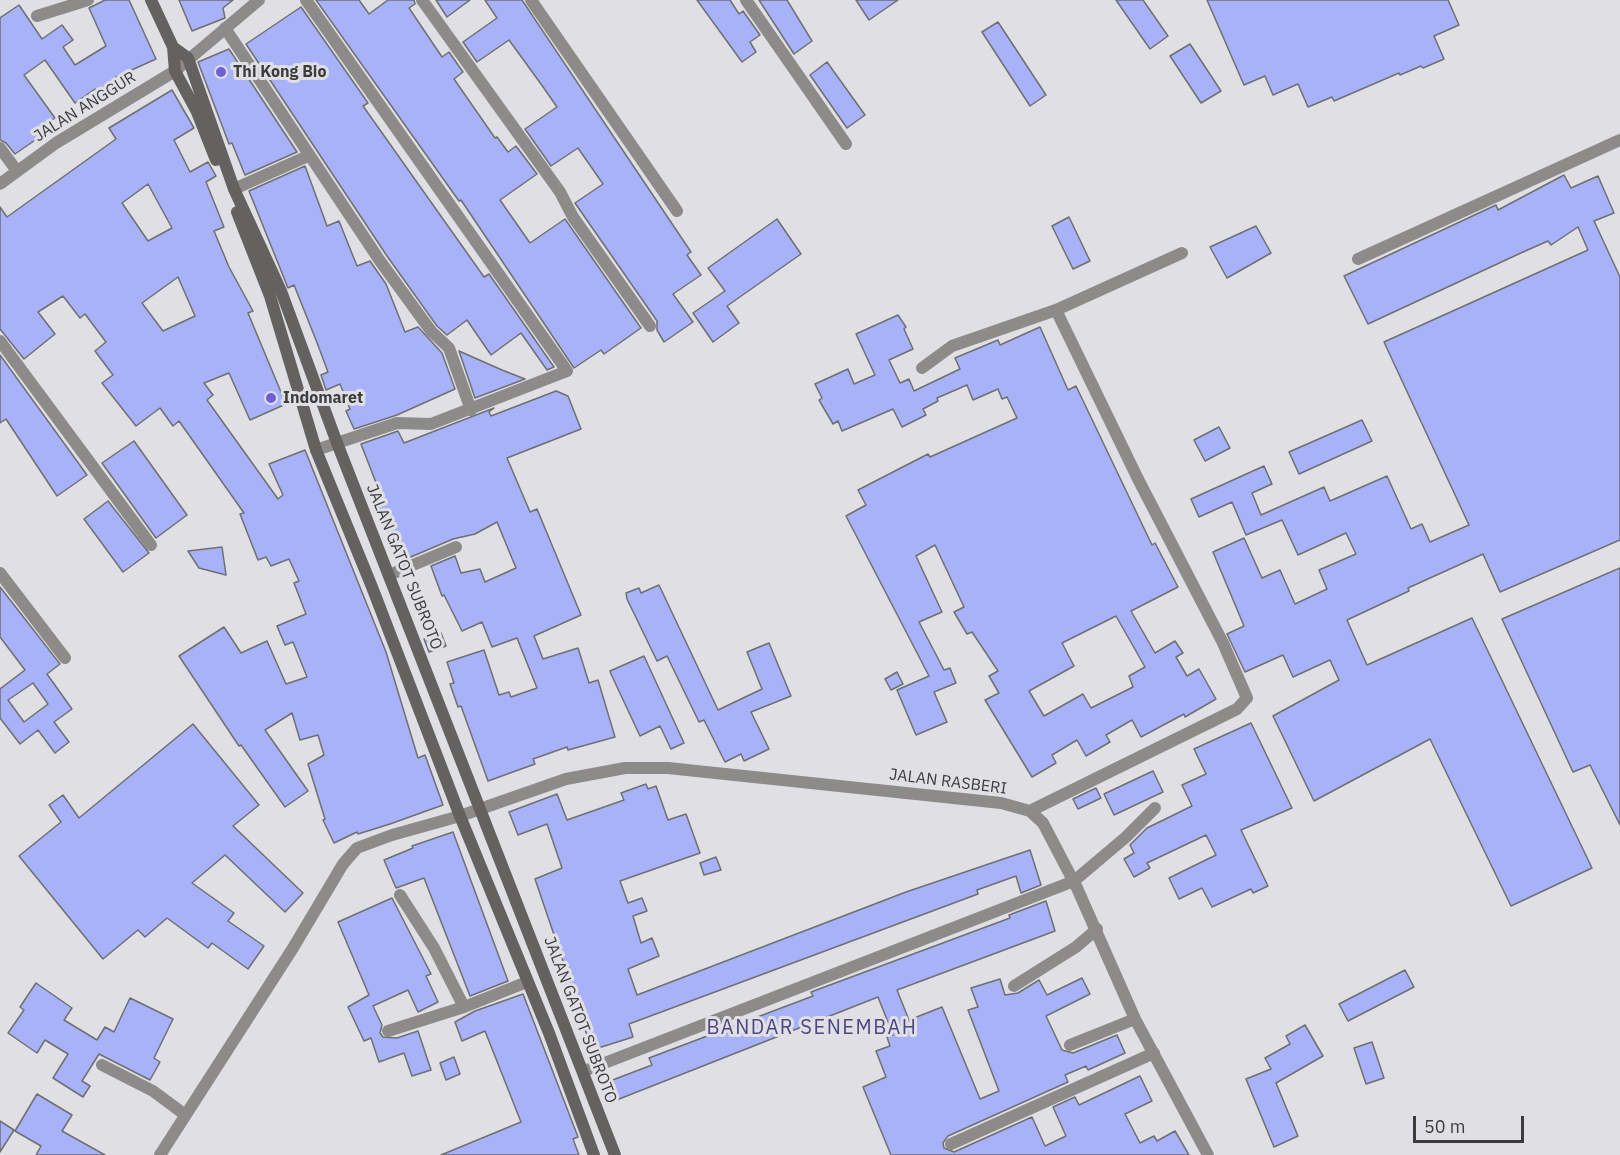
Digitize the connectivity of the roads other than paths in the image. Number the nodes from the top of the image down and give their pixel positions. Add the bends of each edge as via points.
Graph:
1 (88, 0) edge
2 (150, 0) edge
3 (259, 0) edge
4 (306, 0) edge
5 (422, 0) edge
6 (531, 0) edge
7 (746, 0) edge
8 (37, 16) dead end
9 (225, 28) junction
10 (173, 47) junction
11 (188, 58) junction
12 (175, 71) junction
13 (1620, 140) edge
14 (846, 144) dead end
15 (0, 148) edge
16 (308, 156) junction
17 (18, 171) junction
18 (0, 184) edge
19 (234, 189) junction
20 (677, 211) dead end
21 (1182, 253) dead end
22 (1358, 259) dead end
23 (276, 294) junction
24 (1056, 310) junction
25 (650, 326) dead end
26 (0, 341) edge
27 (922, 368) dead end
28 (471, 410) junction
29 (337, 443) junction
30 (316, 450) junction
31 (151, 546) dead end
32 (456, 547) dead end
33 (0, 573) edge
34 (389, 575) junction
35 (65, 658) dead end
36 (1155, 808) dead end
37 (480, 809) junction
38 (1030, 811) junction
39 (460, 816) junction
40 (1074, 881) junction
41 (400, 895) dead end
42 (1097, 930) junction
43 (527, 982) junction
44 (1014, 986) dead end
45 (464, 1007) junction
46 (1135, 1019) junction
47 (388, 1031) dead end
48 (1070, 1045) dead end
49 (1154, 1053) junction
50 (102, 1065) dead end
51 (584, 1071) junction
52 (184, 1114) junction
53 (951, 1144) dead end
54 (160, 1155) edge
55 (594, 1155) edge
56 (615, 1155) edge
57 (1208, 1155) edge

1 - 8 street
2 - 10 main road
3 - 9 street, JALAN ANGGUR
4 - 28 street via 567,371
5 - 25 street via 560,192 573,217
6 - 20 street
7 - 14 street
9 - 11 street, JALAN ANGGUR
9 - 16 street
10 - 11 main road
10 - 12 main road
11 - 12 street, JALAN ANGGUR
11 - 19 main road, JALAN GATOT SUBROTO
12 - 17 street, JALAN ANGGUR via 56,143
12 - 23 main road via 197,112
13 - 22 street
15 - 17 street
16 - 19 street
16 - 28 street via 430,331 449,348
17 - 18 street, JALAN ANGGUR
19 - 23 main road, JALAN GATOT SUBROTO
21 - 24 street
23 - 29 main road, JALAN GATOT SUBROTO
23 - 30 main road
24 - 27 street via 952,346
24 - 38 street via 1224,643 1247,698 1237,709
26 - 31 street
28 - 29 street via 431,424 397,423
29 - 30 street
29 - 34 main road, JALAN GATOT SUBROTO
30 - 39 main road
32 - 34 street
33 - 35 street
34 - 37 main road, JALAN GATOT SUBROTO
36 - 40 street
37 - 38 street, JALAN RASBERI via 595,772 668,768 1001,803
37 - 39 street, JALAN RASBERI
37 - 51 main road, JALAN GATOT SUBROTO
38 - 40 street via 1042,823
39 - 43 main road
39 - 52 street, JALAN RASBERI via 357,848 343,864 262,998
40 - 42 street
40 - 51 street
41 - 45 street via 434,948
42 - 44 street
42 - 46 street
43 - 45 street
43 - 55 main road
45 - 47 street
46 - 48 street
46 - 49 street
49 - 53 street
49 - 57 street
50 - 52 street via 153,1091
51 - 56 main road, JALAN GATOT SUBROTO
52 - 54 street, JALAN RASBERI

